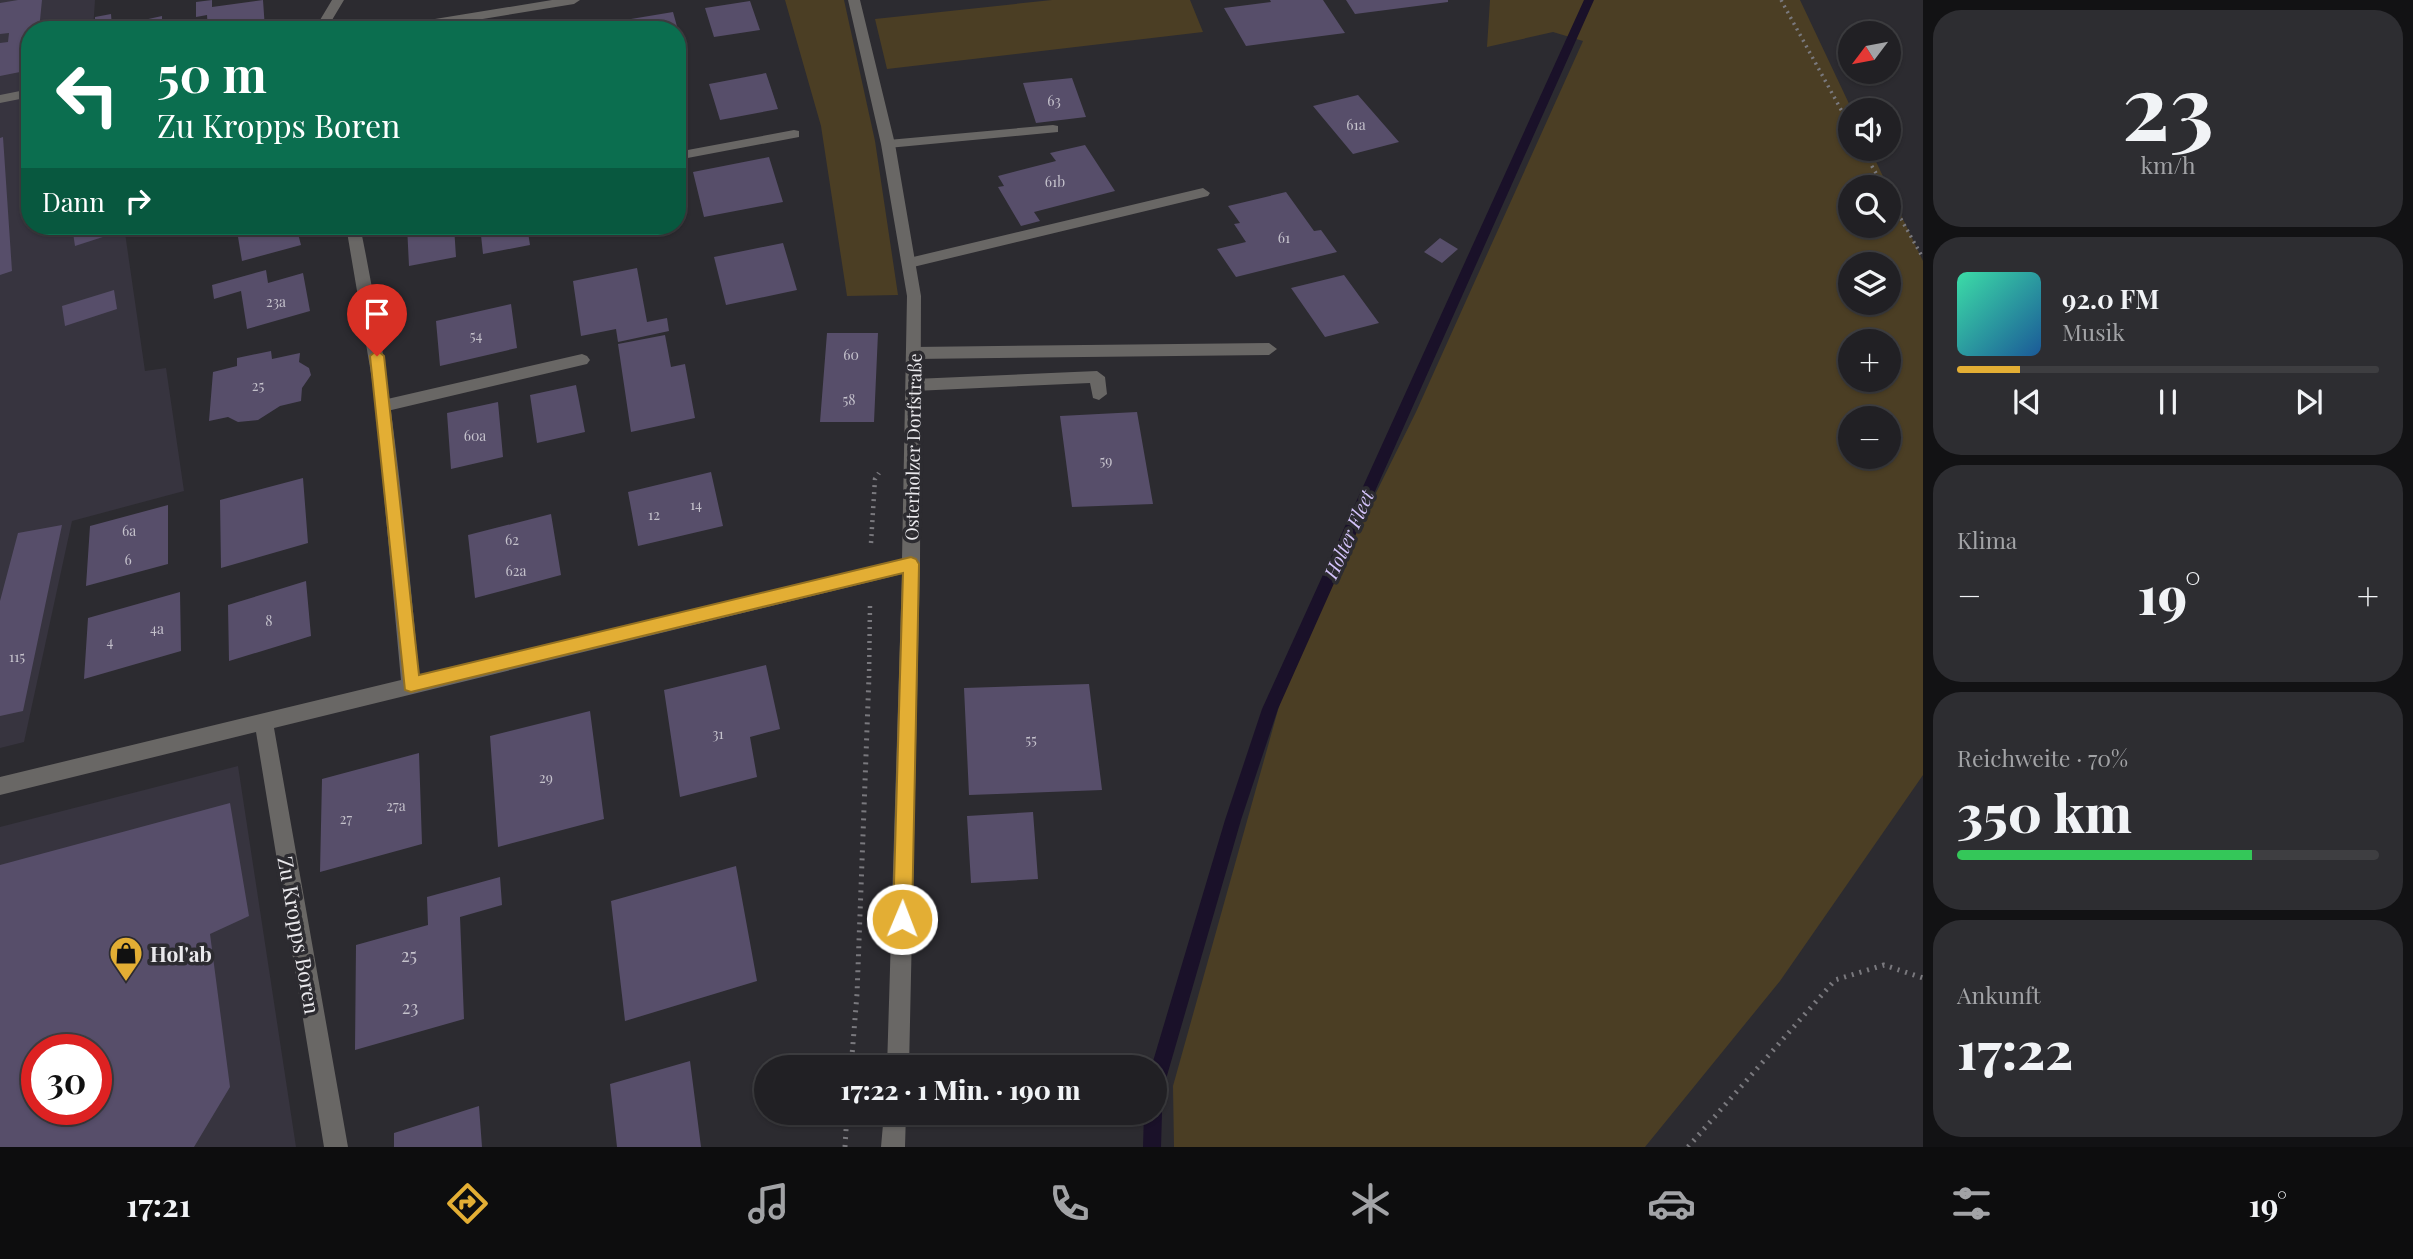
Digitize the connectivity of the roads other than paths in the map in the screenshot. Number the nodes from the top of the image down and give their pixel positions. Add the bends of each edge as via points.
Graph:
1 (338, 0) edge
2 (574, 0) edge
3 (854, 0) edge
4 (325, 21) edge
5 (447, 21) edge
6 (21, 95) edge
7 (0, 99) edge
8 (1054, 129) dead end
9 (794, 134) dead end
10 (888, 144) junction
11 (686, 154) edge
12 (1203, 193) dead end
13 (355, 235) edge
14 (909, 263) junction
15 (1269, 349) dead end
16 (914, 353) junction
17 (582, 360) dead end
18 (914, 384) junction
19 (1099, 394) dead end
20 (383, 406) junction
21 (911, 564) junction
22 (411, 685) junction
23 (264, 723) junction
24 (0, 786) edge
25 (898, 1055) edge
26 (894, 1125) edge
27 (336, 1147) edge
28 (893, 1147) edge

1 - 4 street
2 - 5 street
3 - 10 street, Osterholzer Dorfstraße
6 - 7 street
8 - 10 street
9 - 11 street
10 - 14 street, Osterholzer Dorfstraße
12 - 14 street
13 - 20 street via 371,305
14 - 16 street, Osterholzer Dorfstraße
15 - 16 street
16 - 18 street, Osterholzer Dorfstraße
17 - 20 street
18 - 19 street via 1097,377
18 - 21 street, Osterholzer Dorfstraße
20 - 22 street
21 - 22 street
21 - 25 street, Osterholzer Dorfstraße
22 - 23 street
23 - 24 street
23 - 27 street, Zu Kropps Boren
26 - 28 street

